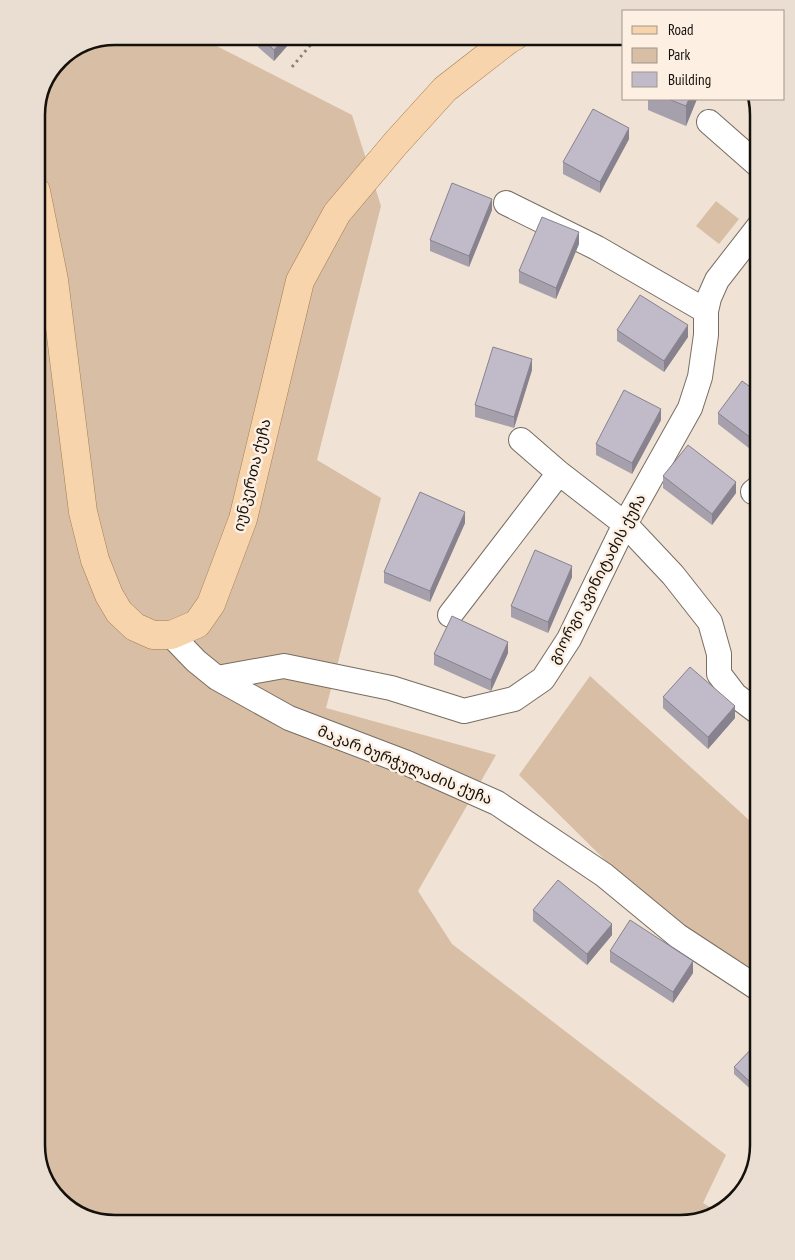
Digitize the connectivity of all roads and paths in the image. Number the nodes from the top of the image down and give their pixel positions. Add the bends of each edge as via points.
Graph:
1 (310, 45) edge
2 (502, 45) edge
3 (292, 67) dead end
4 (709, 122) dead end
5 (750, 158) edge
6 (506, 203) dead end
7 (45, 236) edge
8 (750, 238) edge
9 (706, 311) junction
10 (521, 440) dead end
11 (560, 473) junction
12 (625, 524) junction
13 (450, 615) edge
14 (172, 635) junction
15 (217, 678) junction
16 (750, 707) edge
17 (750, 983) edge

1 - 3 path
2 - 14 main road, იუნკერთა ქუჩა via 445,89 336,213 300,281 243,519 211,604 197,624
4 - 5 street
6 - 9 street via 597,248
7 - 14 main road, იუნკერთა ქუჩა via 54,280 83,512 95,560 109,595 119,612 134,627 153,635
8 - 9 street, გიორგი კვინიტაძის ქუჩა via 717,280
9 - 12 street, გიორგი კვინიტაძის ქუჩა via 700,377 690,408
10 - 11 street
11 - 12 street
11 - 13 street
12 - 15 street, გიორგი კვინიტაძის ქუჩა via 569,639 543,679 514,699 464,711 390,688 284,666
12 - 16 street via 673,575 710,622 719,654 720,674 734,695
14 - 15 street, მაკარ ბურჭულაძის ქუჩა
15 - 17 street, მაკარ ბურჭულაძის ქუჩა via 289,718 407,763 496,803 604,875 678,936

